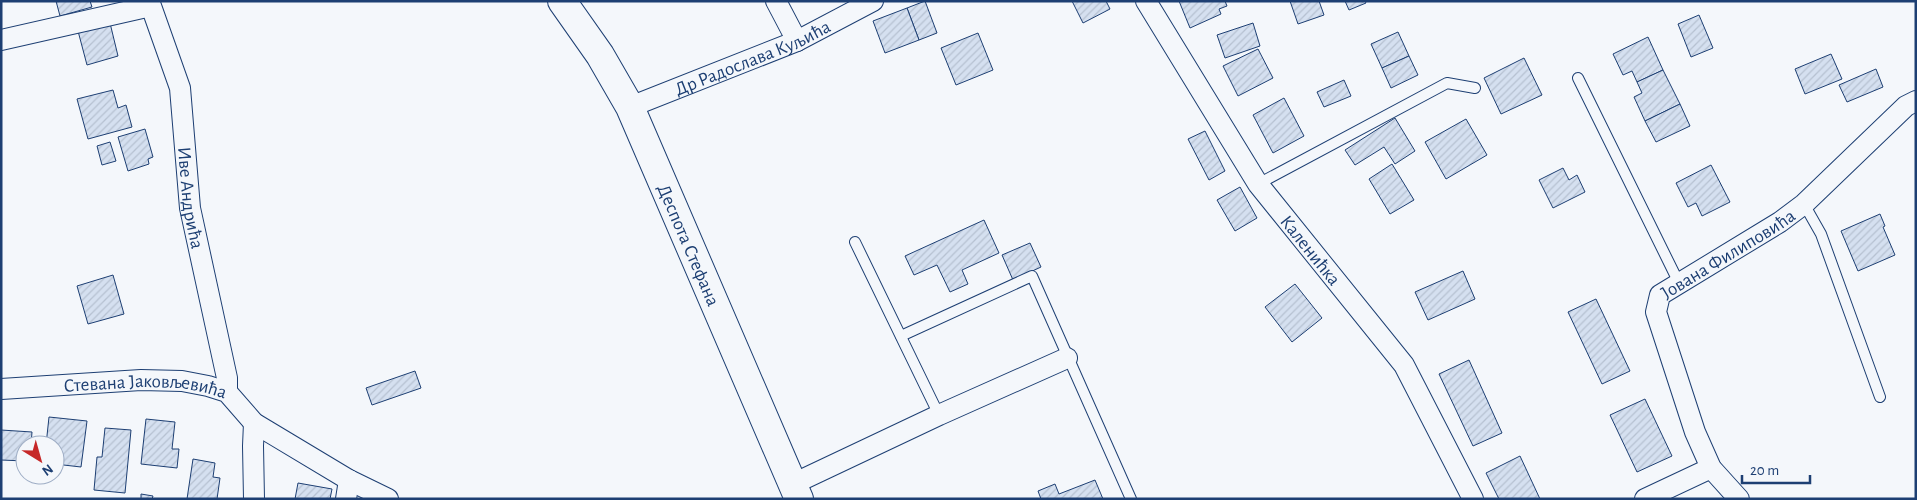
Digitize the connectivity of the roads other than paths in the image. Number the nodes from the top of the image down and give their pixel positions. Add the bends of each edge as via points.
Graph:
1 (562, 1) edge
2 (776, 1) edge
3 (873, 1) edge
4 (1146, 1) edge
5 (1, 40) edge
6 (798, 41) junction
7 (1578, 78) dead end
8 (1475, 88) dead end
9 (1916, 101) edge
10 (630, 107) junction
11 (1258, 184) junction
12 (1804, 204) junction
13 (856, 242) dead end
14 (1679, 283) junction
15 (900, 336) junction
16 (1067, 358) junction
17 (1, 389) edge
18 (227, 392) junction
19 (1880, 397) dead end
20 (939, 415) junction
21 (254, 423) junction
22 (1711, 468) junction
23 (348, 489) edge
24 (796, 492) edge
25 (254, 499) edge
26 (388, 499) edge
27 (1131, 499) edge
28 (1473, 499) edge
29 (1645, 499) edge
30 (1739, 499) edge

1 - 10 main road, Деспота Стефана via 600,55
2 - 6 street
3 - 6 street, Др Радослава Куљића
4 - 11 street, Каленићка
5 - 18 street, Иве Андрића via 151,6 180,88 190,208 227,378
6 - 10 street, Др Радослава Куљића
7 - 14 lane
8 - 11 lane via 1447,83
9 - 12 street, Јована Филиповића via 1906,106
10 - 24 main road, Деспота Стефана
11 - 28 street, Каленићка via 1404,365
12 - 14 street, Јована Филиповића
12 - 19 lane via 1821,234
13 - 15 lane
14 - 22 street, Јована Филиповића via 1660,295 1656,312 1695,432
15 - 16 lane via 1032,276
15 - 20 lane
16 - 20 street
16 - 27 lane
17 - 18 street, Стевана Јаковљевића via 141,380 182,381
18 - 21 street, Стевана Јаковљевића
20 - 24 street
21 - 23 street, Стевана Јаковљевића
21 - 25 street
22 - 29 street
22 - 30 street, Јована Филиповића
23 - 26 street, Стевана Јаковљевића

